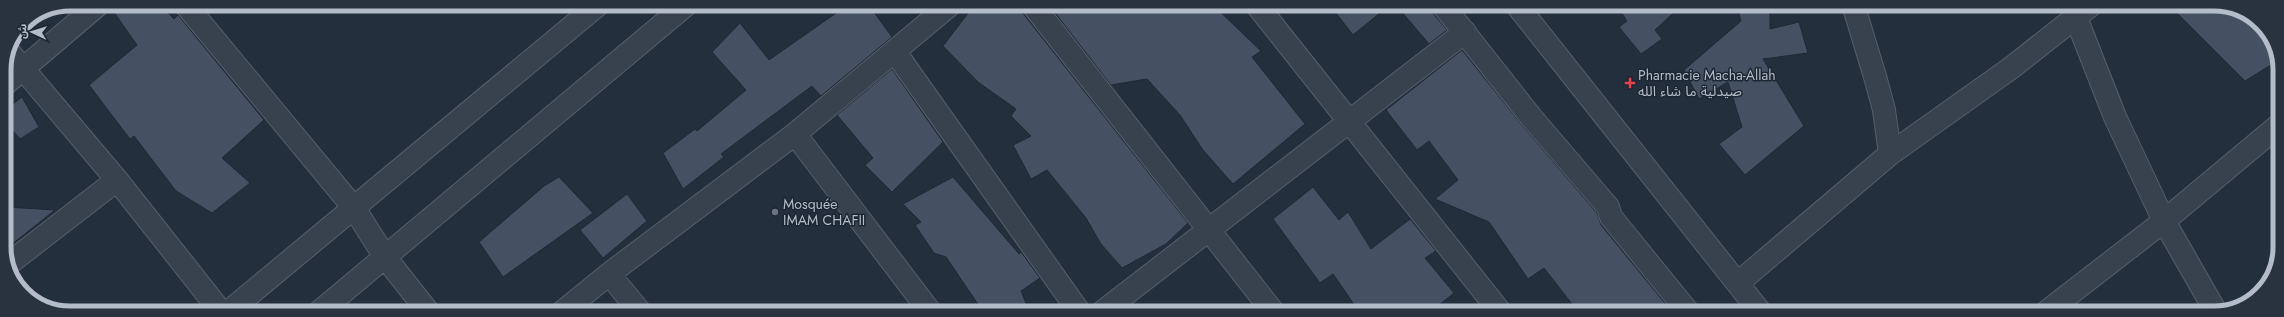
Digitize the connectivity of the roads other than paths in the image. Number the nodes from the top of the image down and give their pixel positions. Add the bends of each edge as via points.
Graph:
1 (91, 11) edge
2 (190, 11) edge
3 (590, 11) edge
4 (679, 11) edge
5 (943, 11) edge
6 (1037, 11) edge
7 (1262, 11) edge
8 (1448, 11) edge
9 (1522, 11) edge
10 (1855, 11) edge
11 (2077, 11) edge
12 (2080, 11) edge
13 (1465, 32) junction
14 (895, 52) junction
15 (12, 57) edge
16 (23, 70) junction
17 (11, 79) edge
18 (1349, 121) junction
19 (2273, 129) edge
20 (795, 134) junction
21 (1890, 154) junction
22 (117, 180) junction
23 (354, 208) junction
24 (2164, 221) junction
25 (1209, 230) junction
26 (385, 257) junction
27 (12, 261) edge
28 (609, 274) junction
29 (1738, 283) junction
30 (217, 306) edge
31 (234, 306) edge
32 (325, 306) edge
33 (424, 306) edge
34 (570, 306) edge
35 (635, 306) edge
36 (927, 306) edge
37 (1075, 306) edge
38 (1110, 306) edge
39 (1269, 306) edge
40 (1495, 306) edge
41 (1683, 306) edge
42 (1756, 306) edge
43 (2054, 306) edge
44 (2213, 306) edge

1 - 16 street
2 - 23 street
3 - 23 street
4 - 26 street
5 - 14 street
6 - 25 street
7 - 18 street
8 - 13 street
9 - 29 street
10 - 21 street via 1884,110
11 - 21 street via 2011,68
12 - 24 street via 2115,117
13 - 18 street
13 - 41 street via 1531,117 1608,207 1611,217
14 - 20 street
14 - 37 street
15 - 16 street
16 - 17 street
16 - 22 street
18 - 25 street
18 - 40 street
19 - 24 street
20 - 28 street
20 - 36 street
21 - 29 street
22 - 27 street
22 - 30 street
23 - 26 street
23 - 31 street
24 - 43 street
24 - 44 street
25 - 38 street
25 - 39 street
26 - 32 street
26 - 33 street
28 - 34 street
28 - 35 street
29 - 42 street

